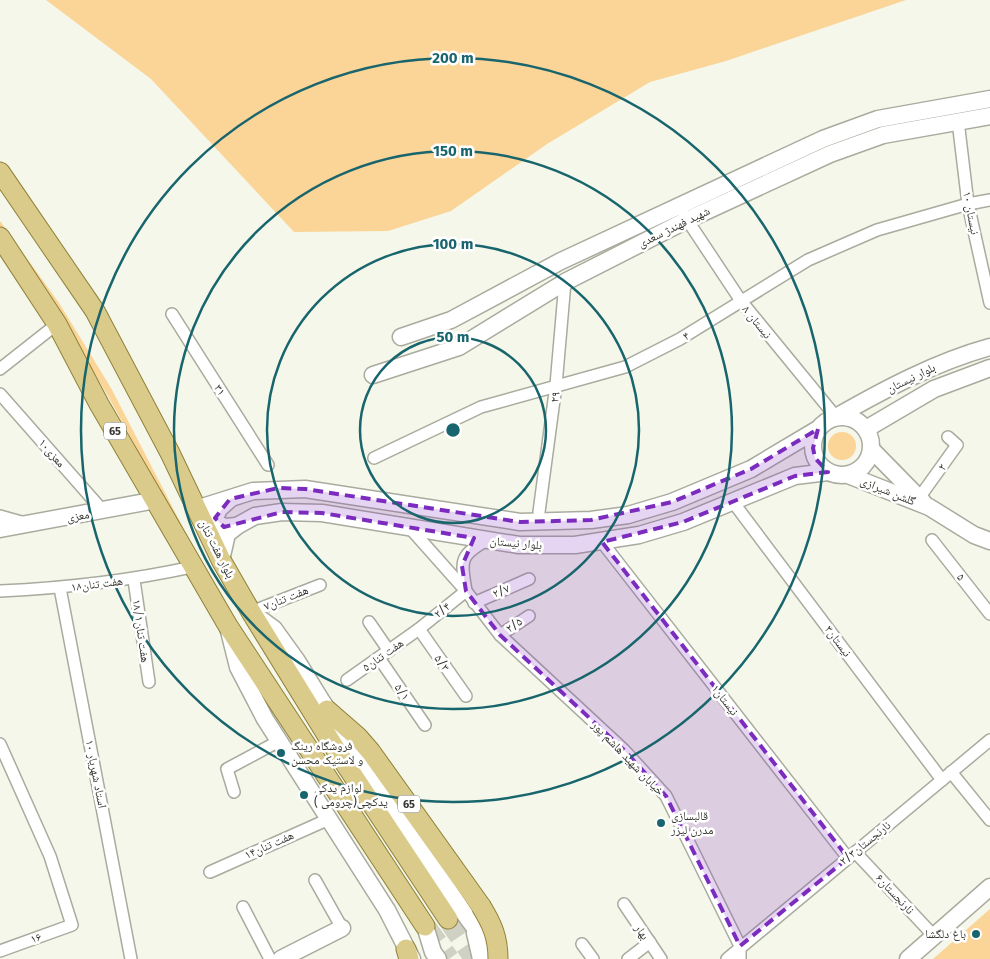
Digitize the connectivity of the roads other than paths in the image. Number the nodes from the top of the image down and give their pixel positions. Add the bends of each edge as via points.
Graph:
1 (990, 99) edge
2 (990, 116) edge
3 (958, 121) junction
4 (0, 172) edge
5 (990, 200) edge
6 (968, 204) junction
7 (679, 205) junction
8 (687, 220) junction
9 (0, 237) edge
10 (565, 282) junction
11 (741, 301) junction
12 (990, 303) edge
13 (172, 314) dead end
14 (57, 324) junction
15 (401, 336) dead end
16 (990, 347) edge
17 (990, 368) edge
18 (0, 369) edge
19 (373, 375) dead end
20 (556, 385) junction
21 (0, 394) edge
22 (836, 417) junction
23 (818, 429) junction
24 (866, 429) junction
25 (948, 437) dead end
26 (872, 450) junction
27 (374, 458) dead end
28 (268, 465) dead end
29 (828, 472) junction
30 (848, 475) junction
31 (230, 499) junction
32 (156, 500) junction
33 (733, 502) junction
34 (924, 503) junction
35 (196, 509) junction
36 (103, 511) junction
37 (539, 512) dead end
38 (0, 516) edge
39 (27, 524) junction
40 (237, 526) junction
41 (410, 528) junction
42 (0, 529) edge
43 (487, 540) junction
44 (932, 540) dead end
45 (990, 541) edge
46 (602, 542) junction
47 (221, 560) junction
48 (192, 568) junction
49 (529, 579) dead end
50 (134, 580) junction
51 (320, 585) dead end
52 (60, 588) junction
53 (0, 591) edge
54 (466, 591) junction
55 (474, 603) junction
56 (251, 612) junction
57 (990, 614) edge
58 (528, 616) dead end
59 (369, 622) dead end
60 (228, 626) junction
61 (419, 629) junction
62 (500, 635) junction
63 (389, 651) junction
64 (379, 658) junction
65 (347, 680) dead end
66 (148, 682) dead end
67 (466, 696) dead end
68 (328, 710) joint
69 (425, 725) dead end
70 (990, 740) edge
71 (279, 741) junction
72 (0, 744) edge
73 (951, 772) junction
74 (942, 780) junction
75 (234, 792) dead end
76 (329, 819) junction
77 (990, 820) edge
78 (851, 855) junction
79 (210, 872) dead end
80 (315, 880) dead end
81 (990, 887) edge
82 (624, 904) dead end
83 (242, 907) dead end
84 (465, 913) junction
85 (425, 926) joint
86 (342, 928) joint
87 (934, 936) junction
88 (650, 942) junction
89 (582, 944) dead end
90 (740, 946) junction
91 (0, 951) edge
92 (480, 952) edge
93 (409, 956) edge
94 (131, 959) edge
95 (270, 959) edge
96 (281, 959) edge
97 (438, 959) edge
98 (498, 959) edge
99 (593, 959) edge
100 (628, 959) edge
101 (661, 959) edge
102 (727, 959) edge
103 (740, 959) edge
104 (908, 959) edge

1 - 7 main road, شهید فهندژ سعدی via 878,119 823,139
2 - 3 main road, شهید فهندژ سعدی
3 - 6 street, نیستان ۱۰
3 - 8 main road, شهید فهندژ سعدی via 882,136 830,154
4 - 35 main road, بلوار هفت تنان / 65 via 95,311
5 - 6 street, ۴
6 - 11 street, ۴ via 877,230 808,260
6 - 12 street, نیستان ۱۰
7 - 8 street, نیستان ۸
7 - 15 main road, شهید فهندژ سعدی via 561,261 451,320
8 - 10 main road, شهید فهندژ سعدی
8 - 11 street, نیستان ۸
9 - 14 main road, 65
10 - 19 main road, شهید فهندژ سعدی via 459,347
10 - 20 street, ۲۹
11 - 20 street, ۴ via 680,339 625,367
11 - 22 street, نیستان ۸
13 - 28 street, ۳۱
14 - 18 street
14 - 32 main road, 65 via 99,404
16 - 22 main road, بلوار نیستان via 925,371
17 - 24 main road, بلوار نیستان via 934,389
20 - 27 street, ۴ via 481,407
20 - 37 street, ۲۹
21 - 36 street, ۱۰معزی
22 - 23 main road
22 - 24 main road via 853,419
23 - 29 main road via 812,448 815,458
23 - 31 main road, بلوار نیستان via 751,469 672,502 628,515 590,520 520,522 305,489 253,491
24 - 26 main road
25 - 34 street, ۲ via 957,445
26 - 30 main road via 864,466
26 - 34 main road, گلشن شیرازی
29 - 30 main road
29 - 33 main road, بلوار نیستان via 795,476
30 - 34 main road, گلشن شیرازی
31 - 35 main road, بلوار نیستان
31 - 40 main road via 215,518 224,527
32 - 36 main road, معزی
32 - 48 main road, 65
33 - 46 main road, بلوار نیستان via 683,522
33 - 74 street, ۳نیستان
34 - 45 main road, گلشن شیرازی via 974,535
35 - 47 main road, بلوار هفت تنان / 65
36 - 39 main road, معزی
38 - 39 street
39 - 42 main road, معزی
40 - 41 main road, بلوار نیستان via 255,516 282,512 322,513
40 - 47 main road via 227,534
41 - 43 main road, بلوار نیستان
41 - 54 street, خیابان شهید هاشم پور
43 - 46 main road, بلوار نیستان via 553,546
43 - 54 street, خیابان شهید هاشم پور via 469,550 462,566
44 - 57 street, ۵
46 - 78 street, ۱نیستان
47 - 56 main road, بلوار هفت تنان / 65
48 - 50 street, هفت تنان۱۸
48 - 60 main road, 65
49 - 55 street, ۲/۷
50 - 52 street, هفت تنان۱۸
50 - 66 street, ۱۸/۱هفت تنان
51 - 56 street, هفت تنان۷
52 - 53 street, هفت تنان۱۸
52 - 94 street, استاد شهریار ۱۰
54 - 55 street, خیابان شهید هاشم پور
54 - 61 street, ۲/۴
55 - 62 street, خیابان شهید هاشم پور
56 - 68 main road, 65 via 274,629
56 - 84 main road, بلوار هفت تنان via 336,750
58 - 62 street, ۲/۵
59 - 63 street
60 - 71 main road, 65 via 238,666
60 - 85 main road
61 - 63 street, هفت تنان۵
61 - 67 street, ۵/۳
62 - 90 street, خیابان شهید هاشم پور via 624,750 666,796
63 - 64 street, هفت تنان۵
64 - 65 street, هفت تنان۵
64 - 69 street, ۵/۱
68 - 84 main road, 65 via 371,752
70 - 73 street, ۲/۳نارنجستان
71 - 75 street via 227,769
71 - 76 main road, 65
72 - 91 street, ۱۶ via 50,856 72,925
73 - 74 street, ۲/۳نارنجستان
73 - 77 street
74 - 78 street, ۲/۳نارنجستان
76 - 79 street, هفت تنان۱۴
76 - 93 main road, 65 via 387,910
78 - 87 street, ۶نارنجستان
78 - 90 street, ۲/۳نارنجستان
80 - 86 street
81 - 87 main road
82 - 88 street, بهار
83 - 95 street
84 - 92 main road
84 - 98 main road, 65, bridge via 493,925
85 - 97 main road
86 - 96 main road
87 - 104 main road
88 - 100 street
88 - 101 street, بهار
89 - 99 street
90 - 102 street, ۲/۳نارنجستان
90 - 103 street, خیابان شهید هاشم پور

